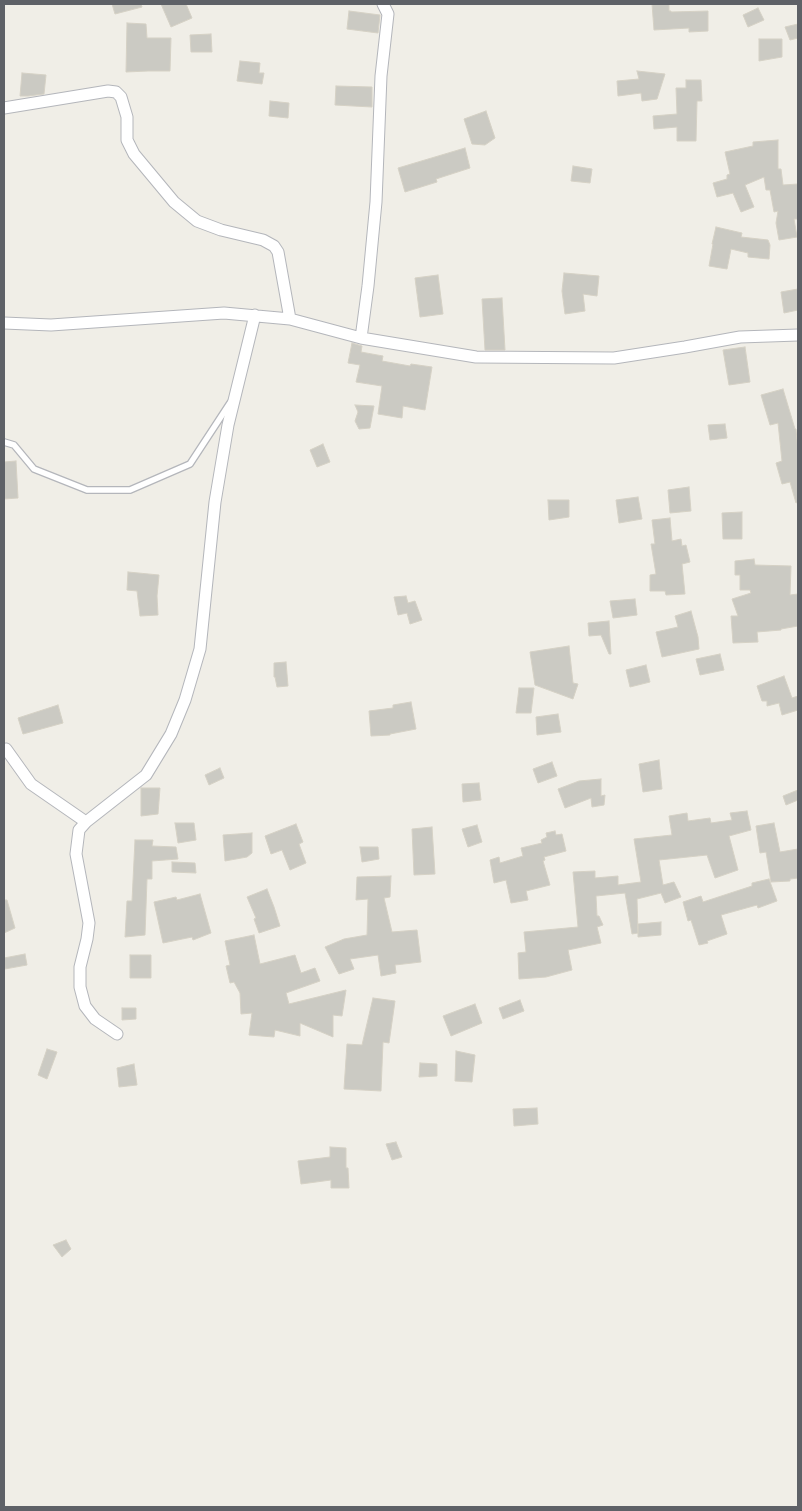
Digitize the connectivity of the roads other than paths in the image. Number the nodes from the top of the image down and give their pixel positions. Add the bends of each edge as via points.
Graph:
1 (383, 4) edge
2 (4, 108) edge
3 (255, 315) junction
4 (290, 319) junction
5 (4, 323) edge
6 (798, 334) edge
7 (361, 338) junction
8 (235, 395) junction
9 (4, 442) edge
10 (6, 750) dead end
11 (86, 822) junction
12 (117, 1034) dead end

1 - 7 street via 388,14 381,76 376,202
2 - 4 street via 116,92 121,97 127,117 127,140 134,154 174,202 197,221 274,246 278,252
3 - 4 street
3 - 5 street via 224,313 51,325
3 - 8 street
4 - 7 street
6 - 7 street via 740,337 614,358 476,357
8 - 9 lane via 190,464 130,490 87,490 34,469 14,445
8 - 11 street via 215,502 200,649 185,700 171,734 146,776
10 - 11 street via 31,784
11 - 12 street via 79,830 76,854 89,923 80,967 80,987 90,1013

